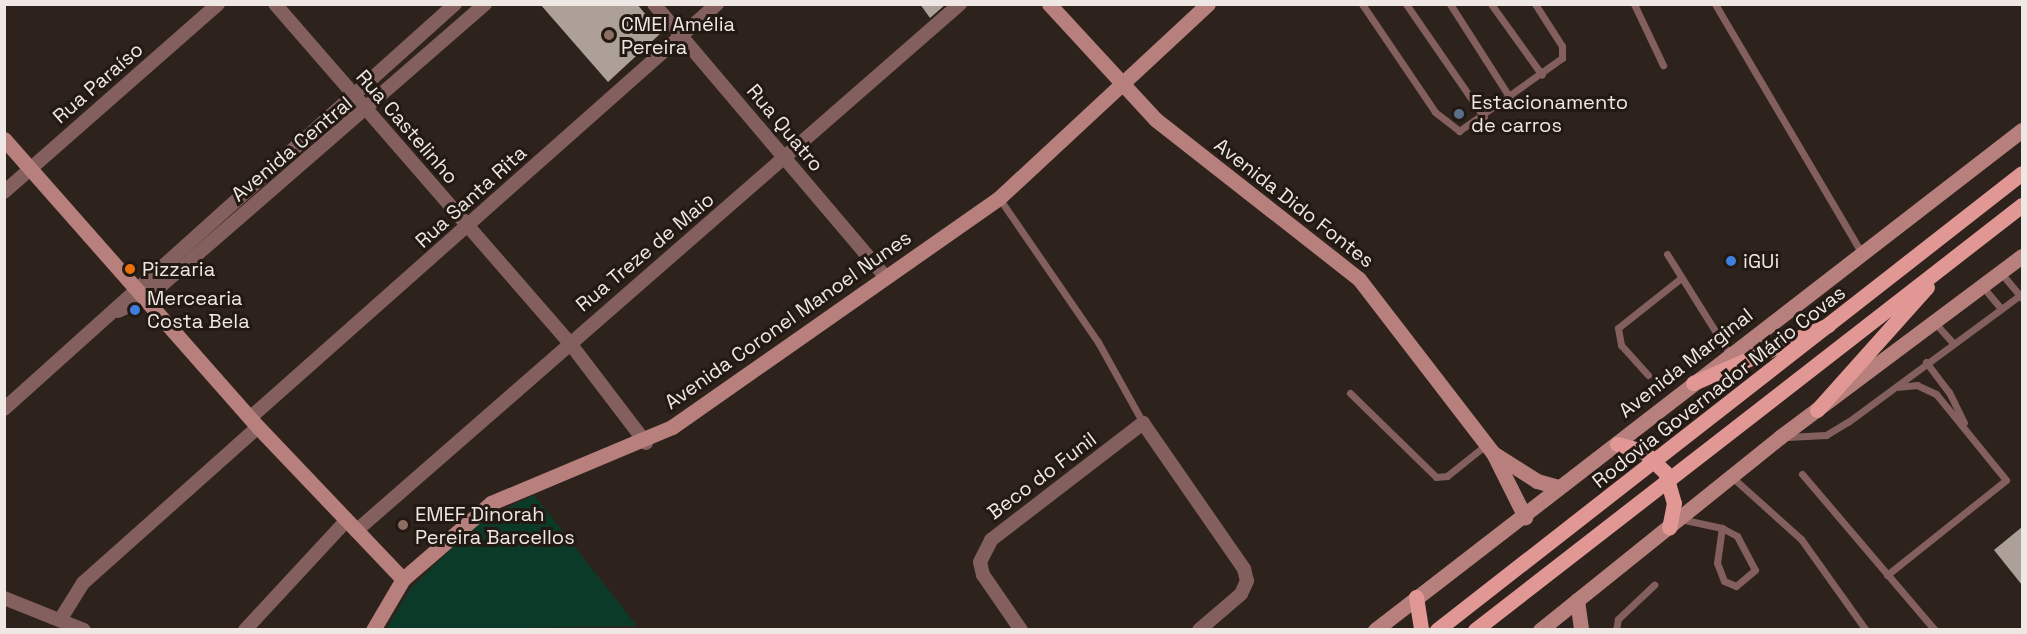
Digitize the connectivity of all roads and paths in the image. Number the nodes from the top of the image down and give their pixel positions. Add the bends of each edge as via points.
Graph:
1 (218, 4) edge
2 (275, 4) edge
3 (455, 4) edge
4 (485, 4) edge
5 (654, 4) edge
6 (717, 4) edge
7 (960, 4) edge
8 (1049, 4) edge
9 (1208, 4) edge
10 (1362, 4) edge
11 (1406, 4) edge
12 (1450, 4) edge
13 (1491, 4) edge
14 (1535, 4) edge
15 (1634, 4) edge
16 (1715, 4) edge
17 (681, 35) junction
18 (1663, 65) dead end
19 (1542, 75) junction
20 (1120, 81) junction
21 (354, 96) junction
22 (1510, 98) junction
23 (367, 111) junction
24 (1484, 117) junction
25 (2022, 130) edge
26 (4, 139) edge
27 (785, 158) junction
28 (31, 168) junction
29 (2022, 173) edge
30 (4, 192) edge
31 (999, 198) junction
32 (2022, 205) edge
33 (468, 227) junction
34 (1861, 252) junction
35 (1666, 254) dead end
36 (2022, 256) edge
37 (1947, 262) junction
38 (2001, 273) junction
39 (886, 278) junction
40 (1681, 278) junction
41 (137, 285) junction
42 (1983, 287) junction
43 (2021, 296) edge
44 (148, 297) junction
45 (1999, 306) junction
46 (116, 312) junction
47 (1839, 321) junction
48 (1935, 323) junction
49 (569, 342) junction
50 (1953, 343) junction
51 (1730, 355) junction
52 (1926, 362) junction
53 (1648, 375) dead end
54 (1694, 383) junction
55 (1899, 387) junction
56 (1350, 393) dead end
57 (4, 410) edge
58 (1817, 410) junction
59 (255, 422) junction
60 (1143, 423) junction
61 (1967, 431) junction
62 (1780, 437) junction
63 (646, 443) junction
64 (1617, 444) junction
65 (1490, 449) junction
66 (1657, 462) junction
67 (1802, 474) dead end
68 (1733, 478) junction
69 (1669, 481) junction
70 (1558, 488) junction
71 (1524, 517) junction
72 (1675, 523) junction
73 (351, 525) junction
74 (1722, 528) junction
75 (1887, 575) junction
76 (403, 579) junction
77 (1654, 585) dead end
78 (1416, 597) junction
79 (4, 598) edge
80 (1577, 600) junction
81 (60, 620) junction
82 (84, 630) edge
83 (245, 630) edge
84 (373, 630) edge
85 (1021, 630) edge
86 (1199, 630) edge
87 (1374, 630) edge
88 (1421, 630) edge
89 (1437, 630) edge
90 (1475, 630) edge
91 (1540, 630) edge
92 (1581, 630) edge
93 (1616, 630) edge
94 (1866, 630) edge
95 (1935, 630) edge

1 - 28 street, Rua Paraíso
2 - 21 street, Rua Castelinho
3 - 21 street, Avenida Central
4 - 23 street, Avenida Central
5 - 17 street, Rua Quatro
6 - 17 street, Rua Santa Rita
7 - 27 street, Rua Treze de Maio
8 - 20 street, Avenida Dido Fontes
9 - 20 street, Avenida Coronel Manoel Nunes
10 - 24 lane via 1447,125 1465,130
11 - 24 lane
12 - 22 lane
13 - 19 lane
14 - 19 lane via 1564,52
15 - 18 lane
16 - 34 lane
17 - 27 street, Rua Quatro
17 - 33 street, Rua Santa Rita
19 - 22 lane
20 - 31 street, Avenida Coronel Manoel Nunes
20 - 65 street, Avenida Dido Fontes via 1185,144 1359,279
21 - 23 street, Rua Castelinho
21 - 41 street, Avenida Central
22 - 24 lane
23 - 33 street, Rua Castelinho
23 - 44 street, Avenida Central
25 - 34 street, Avenida Marginal
26 - 28 street
27 - 39 street, Rua Quatro
27 - 49 street, Rua Treze de Maio
28 - 30 street, Rua Paraíso
28 - 41 street
29 - 47 main road, Rodovia Governador Mário Covas
31 - 39 street, Avenida Coronel Manoel Nunes
31 - 60 lane via 1098,342
32 - 37 main road
33 - 49 street, Rua Castelinho
33 - 59 street, Rua Santa Rita
34 - 51 street, Avenida Marginal
35 - 40 lane
36 - 38 street
37 - 58 main road
37 - 69 main road
38 - 42 street
38 - 43 lane
39 - 63 street, Avenida Coronel Manoel Nunes
40 - 51 lane
40 - 53 lane via 1618,328 1621,345
41 - 44 street
41 - 46 street, Avenida Central
42 - 45 lane
42 - 48 street
43 - 45 lane
44 - 46 street, Avenida Central
44 - 59 street
45 - 50 lane
46 - 57 street, Avenida Central
47 - 54 main road
47 - 66 main road, Rodovia Governador Mário Covas
48 - 50 lane
48 - 58 street
49 - 63 street, Rua Castelinho
49 - 73 street, Rua Treze de Maio
50 - 52 lane
51 - 54 street, Avenida Marginal
52 - 55 lane
52 - 61 lane via 1949,392
54 - 64 street, Avenida Marginal
55 - 61 lane via 1917,385 1936,394
55 - 62 lane via 1826,435
56 - 65 lane via 1437,477 1447,476
58 - 62 street
59 - 73 street
59 - 81 street, Rua Santa Rita via 82,584
60 - 85 street, Beco do Funil via 991,540 980,562 983,575
60 - 86 street via 1244,569 1246,582 1240,594
61 - 75 lane via 2006,480
62 - 68 street
63 - 76 street, Avenida Coronel Manoel Nunes via 491,503
64 - 66 main road
64 - 70 street, Avenida Marginal
65 - 70 street, Avenida Dido Fontes via 1537,481
65 - 71 street, Avenida Dido Fontes
66 - 69 main road
66 - 89 main road, Rodovia Governador Mário Covas
67 - 75 lane
68 - 72 street
68 - 94 lane via 1801,539
69 - 72 main road
69 - 90 main road
70 - 71 street, Avenida Marginal
71 - 78 street, Avenida Marginal
72 - 74 lane
72 - 80 street
73 - 76 street
73 - 83 street, Rua Treze de Maio
74 - 74 lane via 1737,536 1755,563 1752,575 1736,586 1724,581 1717,563
75 - 95 lane
76 - 84 street, Avenida Coronel Manoel Nunes
77 - 93 lane via 1618,619
78 - 87 street, Avenida Marginal
78 - 88 main road
79 - 81 street
80 - 91 street
80 - 92 street
81 - 82 street

